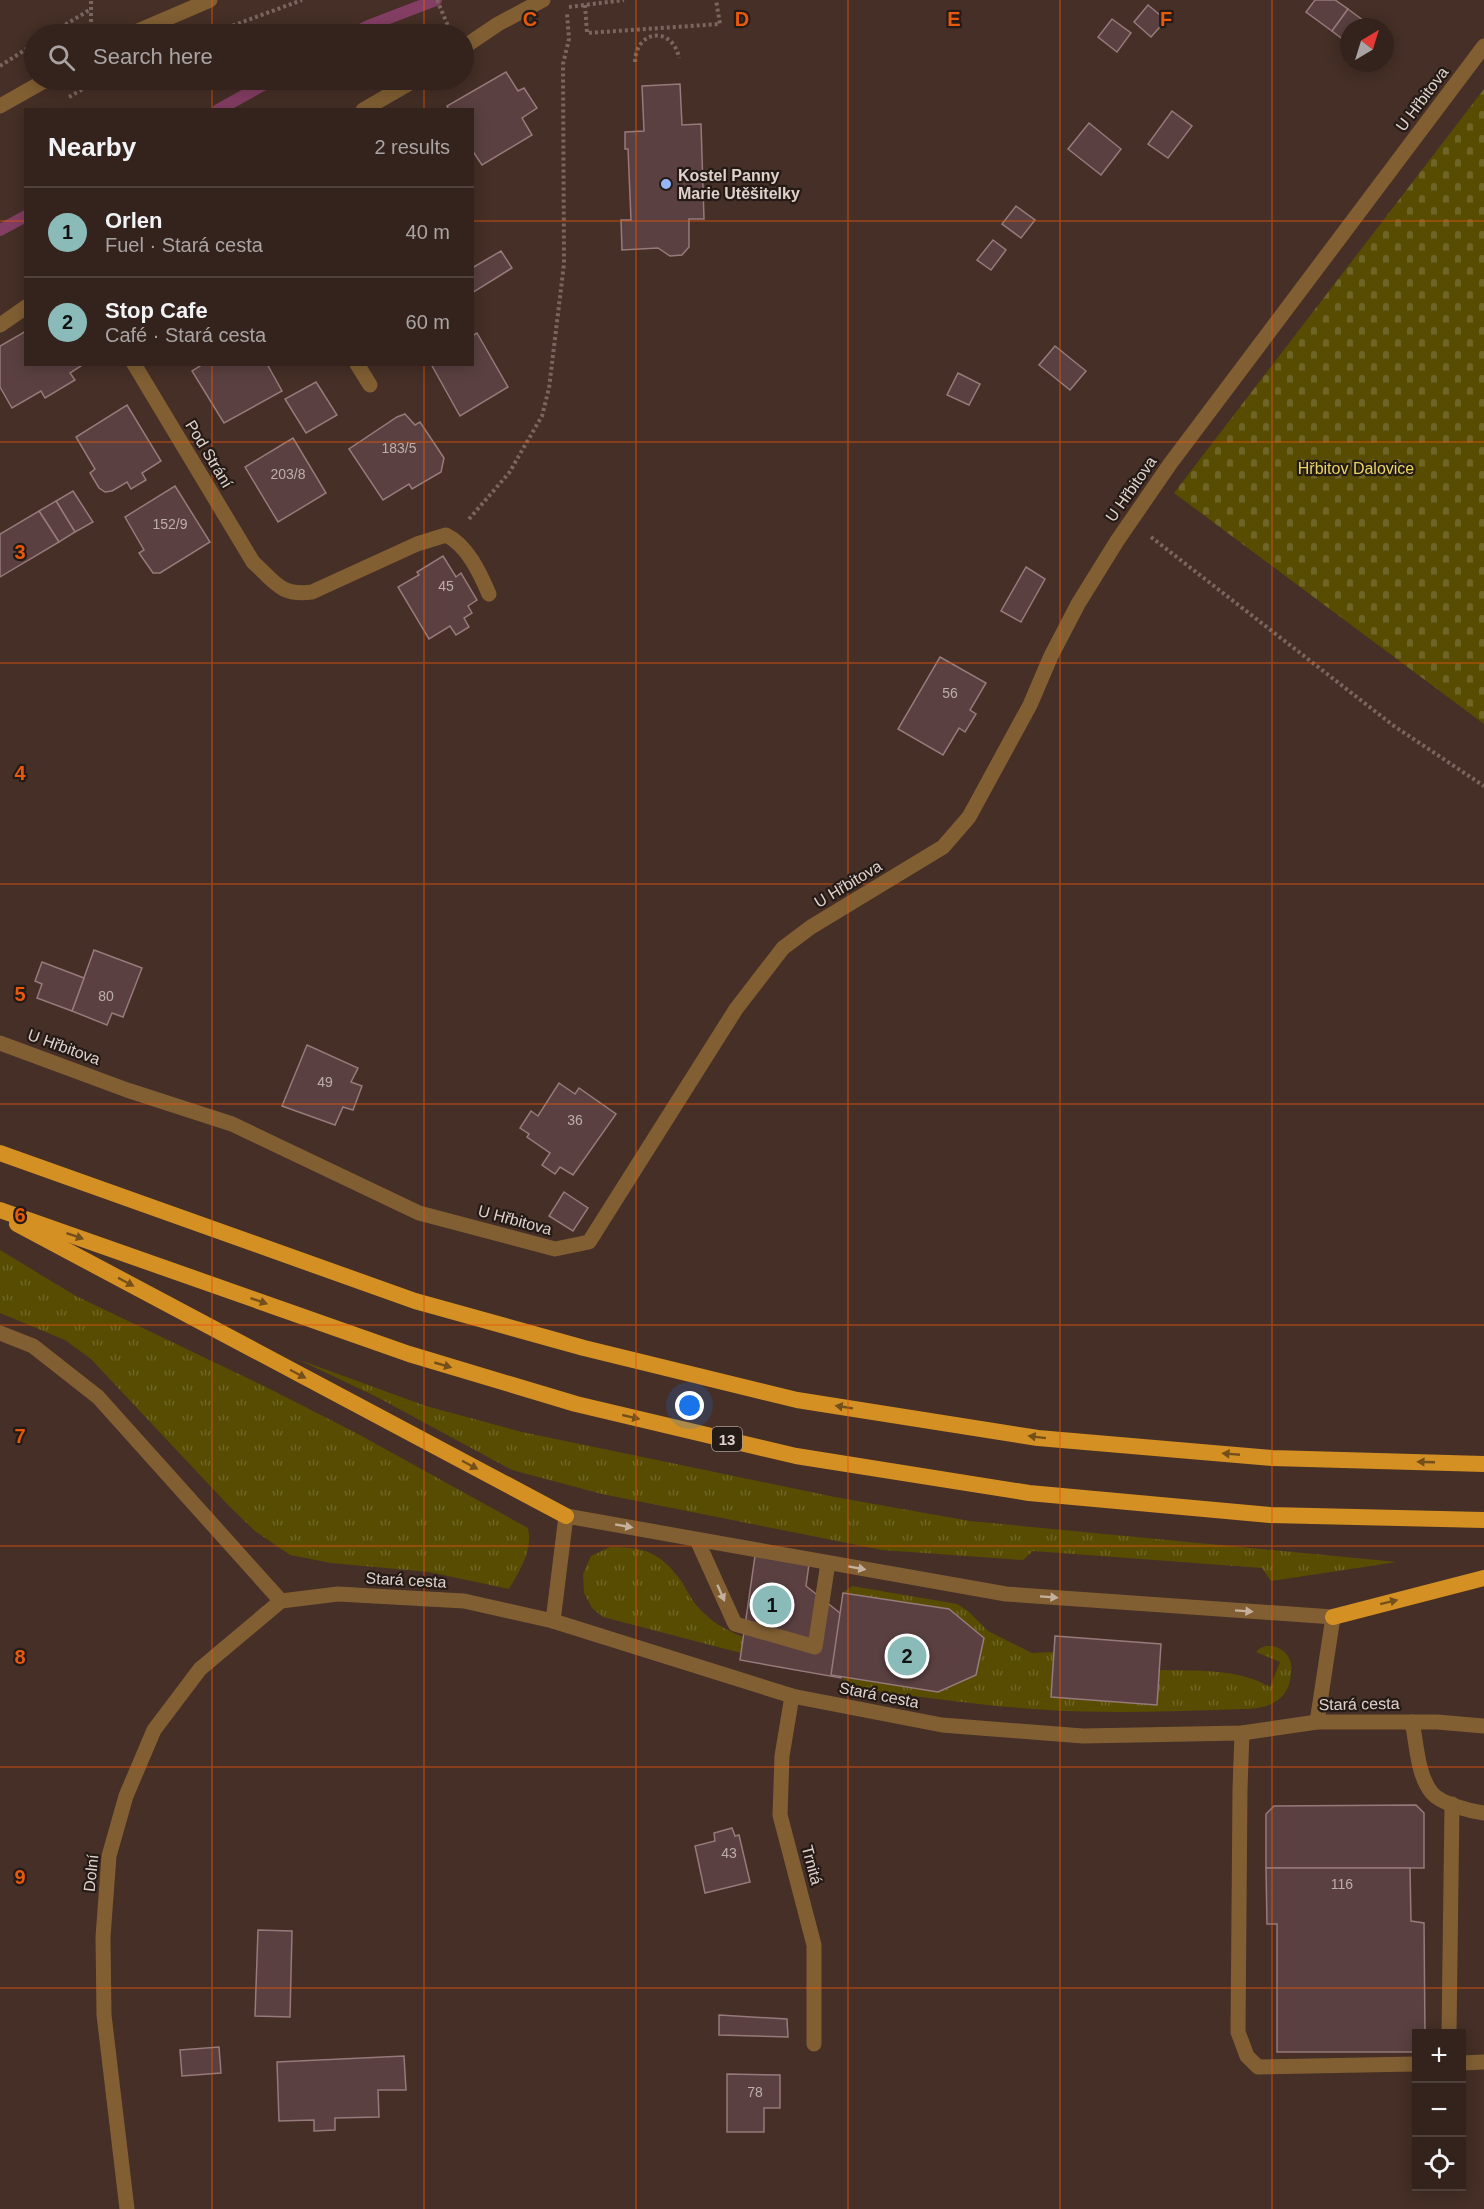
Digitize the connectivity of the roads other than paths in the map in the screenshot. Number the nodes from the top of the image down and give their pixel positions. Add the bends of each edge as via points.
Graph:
1 (210, 0) edge
2 (543, 0) edge
3 (154, 24) edge
4 (474, 40) edge
5 (1484, 46) edge
6 (28, 90) edge
7 (398, 90) edge
8 (0, 106) edge
9 (366, 108) edge
10 (24, 308) edge
11 (0, 325) edge
12 (135, 366) edge
13 (358, 366) edge
14 (370, 385) dead end
15 (489, 594) dead end
16 (0, 1043) edge
17 (0, 1153) edge
18 (0, 1210) edge
19 (0, 1216) edge
20 (0, 1333) edge
21 (1484, 1464) edge
22 (566, 1516) junction
23 (1484, 1520) edge
24 (698, 1540) junction
25 (828, 1563) junction
26 (1484, 1578) edge
27 (281, 1601) junction
28 (1333, 1617) junction
29 (553, 1621) junction
30 (792, 1696) junction
31 (1317, 1722) junction
32 (1412, 1722) junction
33 (1484, 1726) edge
34 (1242, 1733) junction
35 (1452, 1804) junction
36 (1484, 1813) edge
37 (1449, 2029) edge
38 (814, 2044) dead end
39 (1466, 2062) edge
40 (1484, 2062) edge
41 (1412, 2064) edge
42 (127, 2209) edge

1 - 3 street
2 - 4 street
5 - 16 street, U Hřbitova via 1130,522 1078,604 1030,705 969,817 943,847 783,948 736,1009 589,1242 555,1249 419,1213 232,1124
6 - 8 street
7 - 9 street
10 - 11 street
12 - 15 street, Pod Strání via 253,562 281,589 294,594 312,592 417,544 446,535 458,540
13 - 14 street
21 -> 17 highway via 1272,1458 1038,1438 797,1400 584,1348 415,1301
18 -> 23 highway, 13 via 409,1354 576,1404 796,1456 1029,1493 1270,1515
19 -> 22 highway
20 - 27 street via 33,1346 98,1396
22 -> 24 street
22 - 29 street
24 - 25 street
24 -> 25 street via 735,1624 814,1647
25 -> 28 street via 1006,1594
28 -> 26 highway
27 - 29 street, Stará cesta via 338,1594 464,1601
27 - 42 street, Dolní via 200,1670 154,1730 126,1796 109,1856 103,1937 104,2015
28 - 31 street
29 - 30 street, Stará cesta
30 - 34 street, Stará cesta via 942,1725 1083,1736
30 - 38 street, Trnitá via 782,1756 780,1815 814,1945
31 - 32 street, Stará cesta
31 - 34 street, Stará cesta
32 - 33 street, Stará cesta
32 - 35 street via 1423,1777 1433,1794
34 - 41 street via 1238,2032 1247,2056 1258,2067
35 - 36 street
35 - 37 street
39 - 40 street

